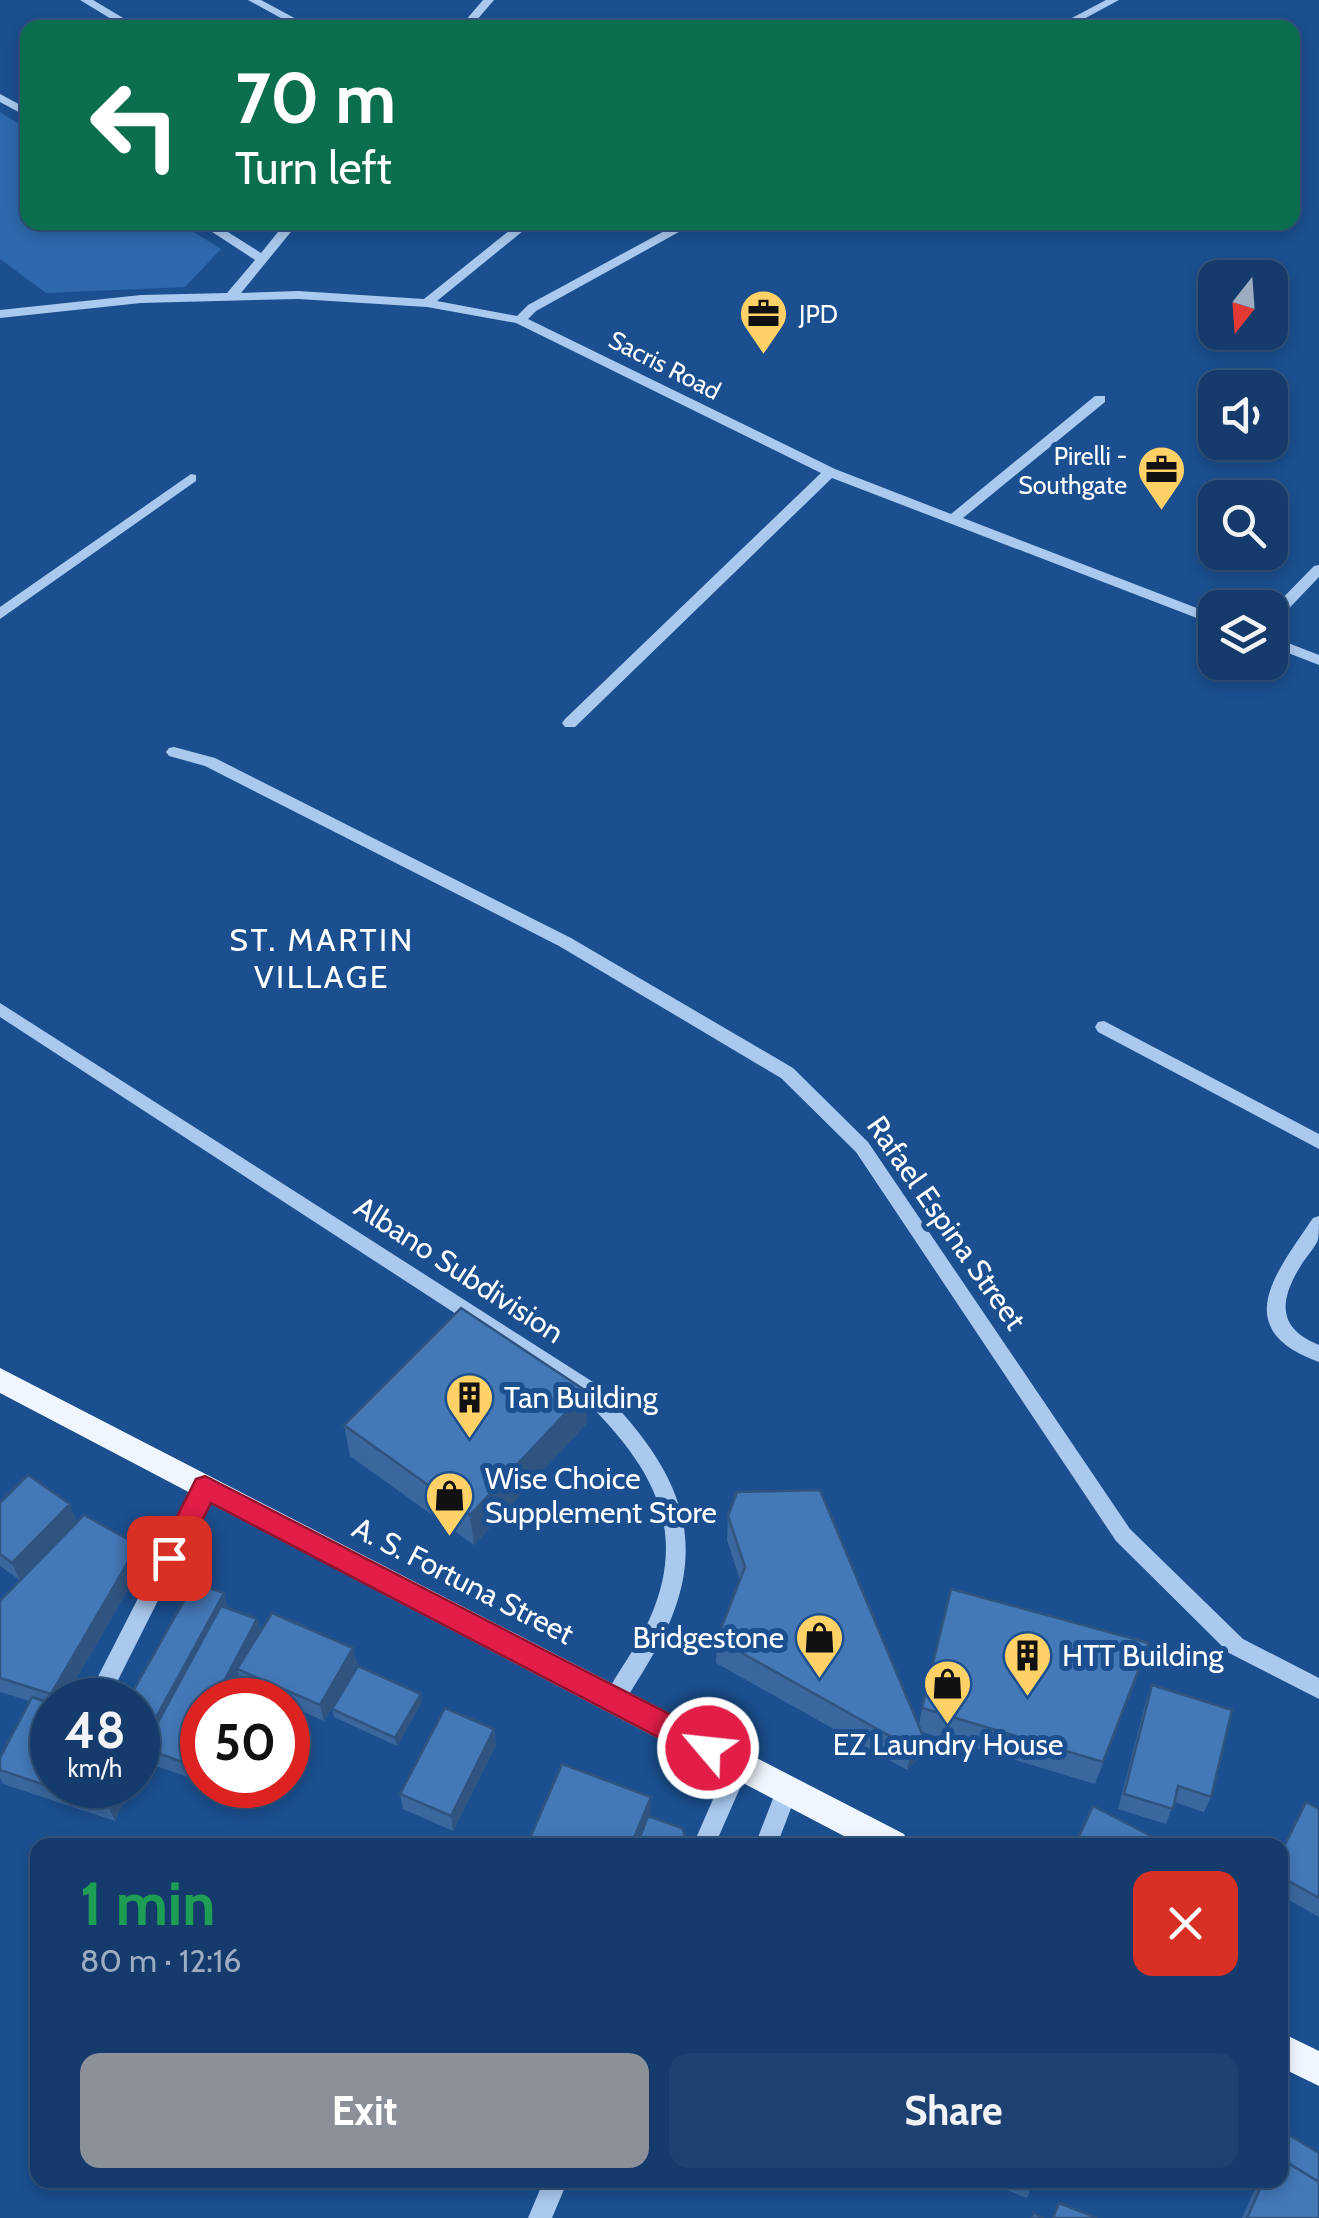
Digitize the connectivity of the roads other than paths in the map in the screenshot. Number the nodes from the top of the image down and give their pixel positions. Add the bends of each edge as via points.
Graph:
1 (85, 0) edge
2 (253, 0) edge
3 (490, 0) edge
4 (1114, 0) edge
5 (121, 20) edge
6 (292, 20) edge
7 (471, 20) edge
8 (1074, 20) edge
9 (216, 230) edge
10 (286, 230) edge
11 (518, 230) edge
12 (676, 230) edge
13 (261, 258) junction
14 (232, 295) junction
15 (427, 302) junction
16 (0, 314) edge
17 (520, 320) junction
18 (1100, 399) dead end
19 (830, 472) junction
20 (190, 478) dead end
21 (954, 520) junction
22 (1319, 568) edge
23 (1288, 601) edge
24 (1198, 613) edge
25 (0, 614) edge
26 (1288, 648) edge
27 (1319, 660) edge
28 (570, 723) dead end
29 (174, 752) dead end
30 (0, 1010) edge
31 (1104, 1028) dead end
32 (1319, 1142) edge
33 (1319, 1223) edge
34 (1319, 1354) edge
35 (0, 1380) edge
36 (205, 1487) junction
37 (108, 1678) edge
38 (1319, 1689) edge
39 (615, 1699) junction
40 (740, 1765) junction
41 (788, 1790) junction
42 (707, 1838) edge
43 (769, 1838) edge
44 (880, 1838) edge
45 (1288, 2053) edge
46 (1319, 2069) edge
47 (553, 2188) edge
48 (540, 2218) edge

1 - 5 street
2 - 6 street
3 - 7 street
4 - 8 street
9 - 13 street
10 - 13 street
11 - 15 street
12 - 17 street
13 - 14 street
14 - 15 street, Sacris Road
14 - 16 street, Sacris Road
15 - 17 street, Sacris Road
17 - 19 street, Sacris Road
18 - 21 street
19 - 21 street, Sacris Road
19 - 28 street
20 - 25 street
21 - 24 street, Sacris Road
22 - 23 street
26 - 27 street
29 - 38 street, Rafael Espina Street via 210,762 565,942 787,1073 862,1147 1123,1535 1236,1646
30 - 39 street, Albano Subdivision via 586,1388 622,1423 660,1472 678,1536 666,1605
31 - 32 street
33 - 34 street via 1275,1296 1286,1338
35 - 36 main road, A. S. Fortuna Street
36 - 37 street
36 - 39 main road, A. S. Fortuna Street
39 - 40 main road, A. S. Fortuna Street
40 - 41 main road, A. S. Fortuna Street
40 - 42 street
41 - 43 street
41 - 44 main road, A. S. Fortuna Street
45 - 46 main road
47 - 48 street

